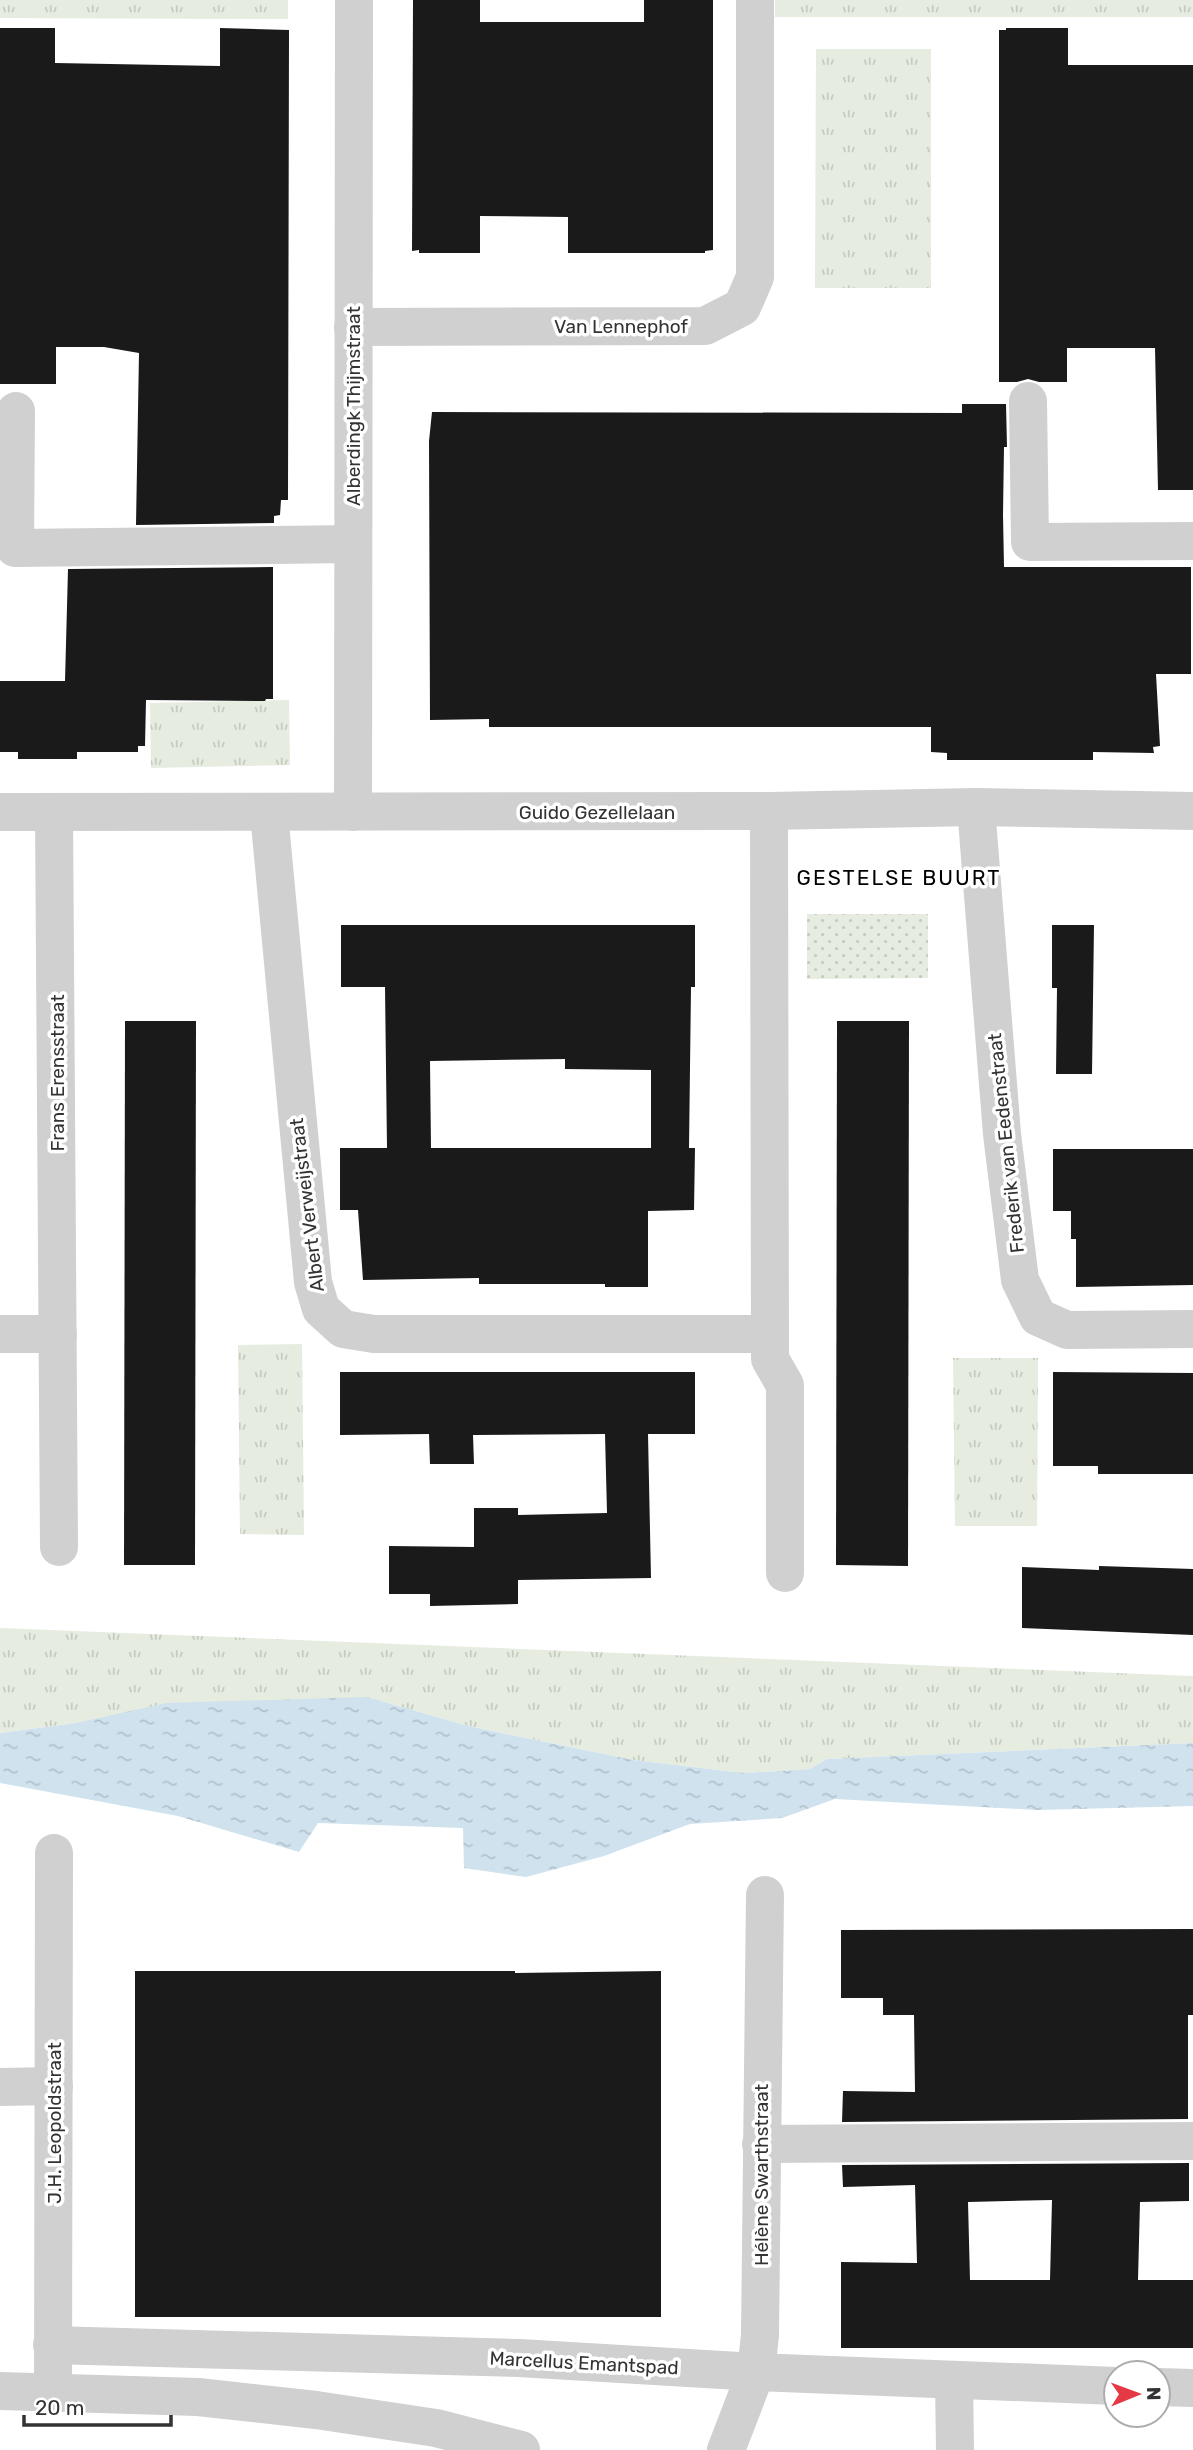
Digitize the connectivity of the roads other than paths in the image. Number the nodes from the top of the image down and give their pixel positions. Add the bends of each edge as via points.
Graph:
1 (354, 0) edge
2 (755, 0) edge
3 (354, 327) junction
4 (1028, 401) dead end
5 (16, 411) dead end
6 (1193, 541) edge
7 (353, 544) junction
8 (976, 807) junction
9 (769, 811) junction
10 (1193, 811) edge
11 (0, 812) edge
12 (54, 812) junction
13 (353, 812) junction
14 (269, 813) junction
15 (1193, 1329) edge
16 (0, 1334) edge
17 (58, 1334) junction
18 (770, 1334) junction
19 (59, 1547) dead end
20 (785, 1573) dead end
21 (54, 1853) dead end
22 (765, 1895) dead end
23 (54, 2086) junction
24 (0, 2087) edge
25 (1193, 2141) edge
26 (761, 2144) junction
27 (52, 2346) junction
28 (756, 2372) junction
29 (954, 2381) junction
30 (1102, 2386) edge
31 (1172, 2387) edge
32 (1193, 2388) edge
33 (0, 2391) edge
34 (53, 2393) junction
35 (521, 2450) edge
36 (726, 2450) edge
37 (955, 2450) edge

1 - 3 street, Alberdingk Thijmstraat
2 - 3 street, Van Lennephof via 755,277 742,307 705,326
3 - 7 street, Alberdingk Thijmstraat
4 - 6 street via 1030,542
5 - 7 street via 15,548
7 - 13 street, Alberdingk Thijmstraat
8 - 9 street, Guido Gezellelaan
8 - 10 street, Guido Gezellelaan
8 - 15 street, Frederik van Eedenstraat via 1002,1133 1020,1280 1038,1317 1067,1330
9 - 13 street, Guido Gezellelaan
9 - 18 street
11 - 12 street, Guido Gezellelaan
12 - 14 street, Guido Gezellelaan
12 - 17 street, Frans Erensstraat
13 - 14 street, Guido Gezellelaan
14 - 18 street, Albert Verweijstraat via 313,1282 321,1309 343,1329 374,1334
16 - 17 street
17 - 19 street, Frans Erensstraat
18 - 20 street via 770,1359 785,1385
21 - 23 street, J.H. Leopoldstraat
22 - 26 street, Hélène Swarthstraat
23 - 24 street
23 - 27 street, J.H. Leopoldstraat
25 - 26 street
26 - 28 street, Hélène Swarthstraat
27 - 28 street, Marcellus Emantspad via 519,2358
27 - 34 street, J.H. Leopoldstraat
28 - 29 street, Marcellus Emantspad
28 - 36 street, Hélène Swarthstraat
29 - 30 street, Marcellus Emantspad
29 - 37 street
31 - 32 street
33 - 34 street
34 - 35 street via 198,2397 316,2410 436,2428

